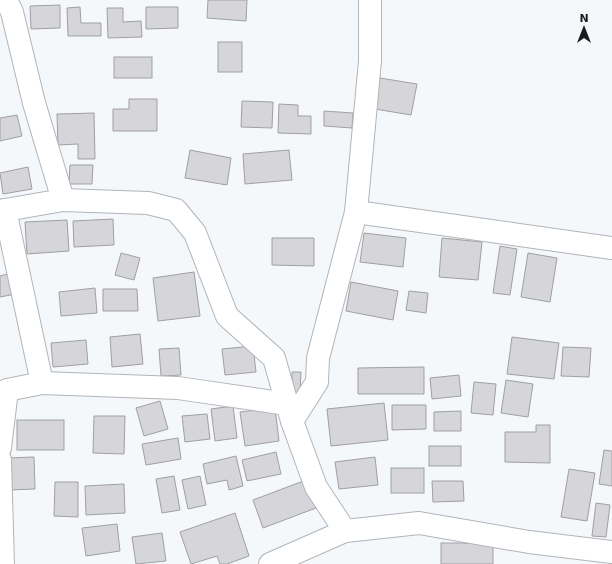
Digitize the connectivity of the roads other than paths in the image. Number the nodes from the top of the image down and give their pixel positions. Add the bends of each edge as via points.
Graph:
1 (6, 0) edge
2 (370, 0) edge
3 (63, 200) junction
4 (3, 211) edge
5 (356, 212) junction
6 (612, 248) edge
7 (42, 383) junction
8 (289, 412) junction
9 (0, 448) edge
10 (0, 460) edge
11 (345, 531) junction
12 (612, 552) edge
13 (3, 564) edge
14 (270, 564) edge

1 - 3 street via 12,12 34,103
2 - 5 street via 370,61
3 - 4 street
3 - 8 street via 148,203 176,210 195,233 227,316 274,358
4 - 7 street
5 - 6 street
5 - 8 street via 318,358 317,382
7 - 8 street via 178,388
7 - 9 street via 7,390
8 - 11 street via 316,487
10 - 13 street
11 - 12 street via 419,523 529,542
11 - 14 street

